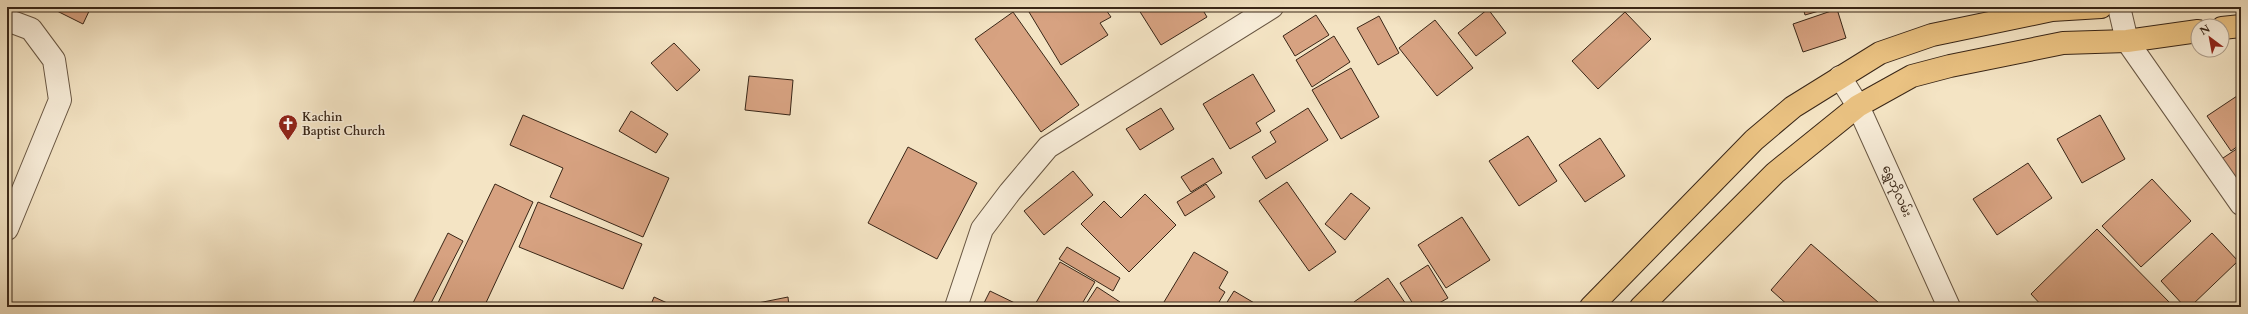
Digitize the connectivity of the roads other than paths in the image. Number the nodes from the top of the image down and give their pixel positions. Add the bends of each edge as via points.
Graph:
1 (1272, 7) edge
2 (2101, 7) edge
3 (2119, 7) edge
4 (7, 20) edge
5 (2241, 26) edge
6 (2230, 27) edge
7 (2190, 32) edge
8 (2127, 41) junction
9 (1840, 78) junction
10 (1858, 106) junction
11 (2241, 204) edge
12 (7, 229) edge
13 (956, 307) edge
14 (1591, 307) edge
15 (1641, 307) edge
16 (1949, 307) edge

1 - 13 street via 1048,147 982,229
2 - 9 main road via 2052,10 1932,35 1880,53
3 - 8 street
4 - 12 street via 30,29 54,60 60,100
5 - 6 main road
7 - 8 main road
8 - 10 main road via 2063,43 1950,66 1912,76
8 - 11 street
9 - 10 street, ရွှေဘိုလမ်း
9 - 14 main road via 1793,107 1754,140
10 - 15 main road via 1775,173
10 - 16 street, ရွှေဘိုလမ်း

